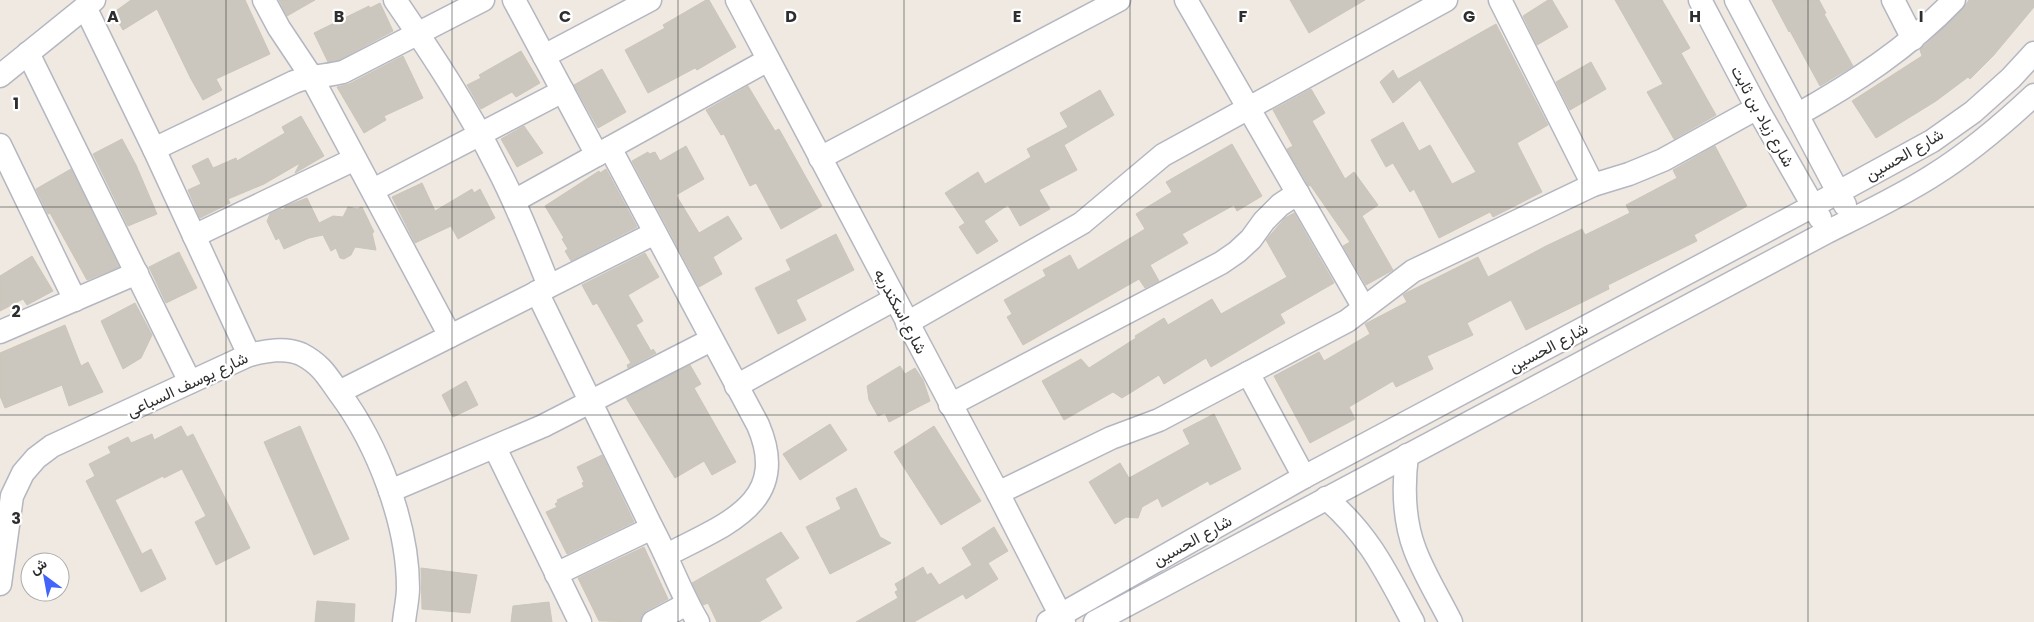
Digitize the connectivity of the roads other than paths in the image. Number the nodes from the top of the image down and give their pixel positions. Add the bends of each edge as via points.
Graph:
1 (264, 0) edge
2 (395, 0) edge
3 (483, 0) edge
4 (514, 0) edge
5 (650, 0) edge
6 (737, 0) edge
7 (1119, 0) edge
8 (1186, 0) edge
9 (1446, 0) edge
10 (1500, 0) edge
11 (1700, 0) edge
12 (1736, 0) edge
13 (1893, 0) edge
14 (1954, 0) edge
15 (90, 4) edge
16 (417, 33) junction
17 (1912, 39) junction
18 (28, 53) junction
19 (2034, 53) edge
20 (544, 56) junction
21 (768, 60) junction
22 (0, 76) edge
23 (311, 76) junction
24 (563, 91) junction
25 (2034, 95) edge
26 (1249, 108) junction
27 (1758, 108) junction
28 (1797, 115) junction
29 (480, 134) junction
30 (0, 145) edge
31 (154, 149) junction
32 (604, 151) junction
33 (820, 158) junction
34 (356, 159) junction
35 (1593, 184) junction
36 (373, 190) junction
37 (1838, 192) junction
38 (1298, 193) junction
39 (514, 201) junction
40 (1813, 206) junction
41 (1852, 219) junction
42 (1828, 232) junction
43 (655, 233) junction
44 (194, 236) junction
45 (137, 273) junction
46 (543, 289) junction
47 (894, 299) junction
48 (75, 300) junction
49 (1364, 308) junction
50 (907, 323) junction
51 (0, 332) edge
52 (450, 336) junction
53 (711, 340) junction
54 (249, 355) junction
55 (1248, 373) junction
56 (190, 382) junction
57 (736, 386) junction
58 (339, 392) junction
59 (591, 403) junction
60 (950, 405) junction
61 (495, 448) junction
62 (1407, 455) junction
63 (1304, 476) junction
64 (390, 491) junction
65 (998, 493) junction
66 (6, 494) edge
67 (1326, 498) junction
68 (652, 528) junction
69 (667, 555) junction
70 (556, 574) junction
71 (0, 584) edge
72 (692, 613) edge
73 (1057, 619) edge
74 (404, 622) edge
75 (580, 622) edge
76 (653, 622) edge
77 (1095, 622) edge
78 (1413, 622) edge
79 (1451, 622) edge

1 - 23 street
2 - 16 street
3 - 16 street
4 - 20 street
5 - 20 street
6 - 21 street, شارع اسكندريه
7 - 33 street
8 - 26 street
9 - 26 street
10 - 35 street
11 - 27 street, شارع زياد بن ثابت
12 - 28 street, شارع زياد بن ثابت
13 - 17 street
14 - 17 street
15 - 18 street
15 - 31 street
16 - 23 street via 343,72
16 - 29 street
17 - 28 street via 1853,83
18 - 22 street
18 - 45 street
19 - 37 street, شارع الحسين via 1973,112 1932,140
20 - 24 street
21 - 32 street
21 - 33 street, شارع اسكندريه
23 - 31 street via 277,89
23 - 34 street
24 - 29 street
24 - 32 street
25 - 41 street, شارع الحسين via 1978,144 1932,176
26 - 38 street
26 - 50 street via 1163,155 1082,223
27 - 35 street via 1663,160
27 - 40 street, شارع زياد بن ثابت
28 - 37 street, شارع زياد بن ثابت
29 - 36 street
29 - 39 street
30 - 48 street
31 - 44 street
32 - 39 street
32 - 43 street
33 - 47 street, شارع اسكندريه
34 - 36 street
34 - 44 street
35 - 49 street via 1413,271
36 - 52 street
37 - 40 street, شارع الحسين
37 - 41 street, شارع زياد بن ثابت
38 - 49 street
38 - 60 street via 1280,205 1251,239 1221,264
39 - 46 street
40 - 42 street, شارع زياد بن ثابت
40 - 63 street, شارع الحسين
41 - 42 street, شارع الحسين
42 - 62 street, شارع الحسين
43 - 46 street
43 - 53 street
44 - 54 street
45 - 48 street
45 - 56 street
46 - 52 street
46 - 59 street
47 - 50 street, شارع اسكندريه
47 - 57 street
48 - 51 street
49 - 55 street via 1347,321
50 - 60 street, شارع اسكندريه
52 - 58 street
53 - 57 street
53 - 59 street
54 - 56 street, شارع يوسف السباعى
54 - 58 street, شارع يوسف السباعى via 274,350 299,354 321,366
55 - 63 street
55 - 65 street via 1159,420 1111,438
56 - 66 street, شارع يوسف السباعى via 52,446 36,458
57 - 69 street via 765,442 766,478 748,509 734,520
58 - 64 street, شارع يوسف السباعى via 366,433
59 - 61 street
59 - 68 street
60 - 65 street, شارع اسكندريه
61 - 64 street
61 - 70 street
62 - 67 street, شارع الحسين
62 - 79 street via 1404,503 1408,527 1415,550
63 - 73 street, شارع الحسين
64 - 74 street, شارع يوسف السباعى via 406,567 408,588
65 - 73 street, شارع اسكندريه
66 - 71 street, شارع يوسف السباعى
67 - 77 street, شارع الحسين
67 - 78 street via 1348,518 1372,548
68 - 69 street
68 - 70 street
69 - 72 street
70 - 75 street
72 - 76 street

